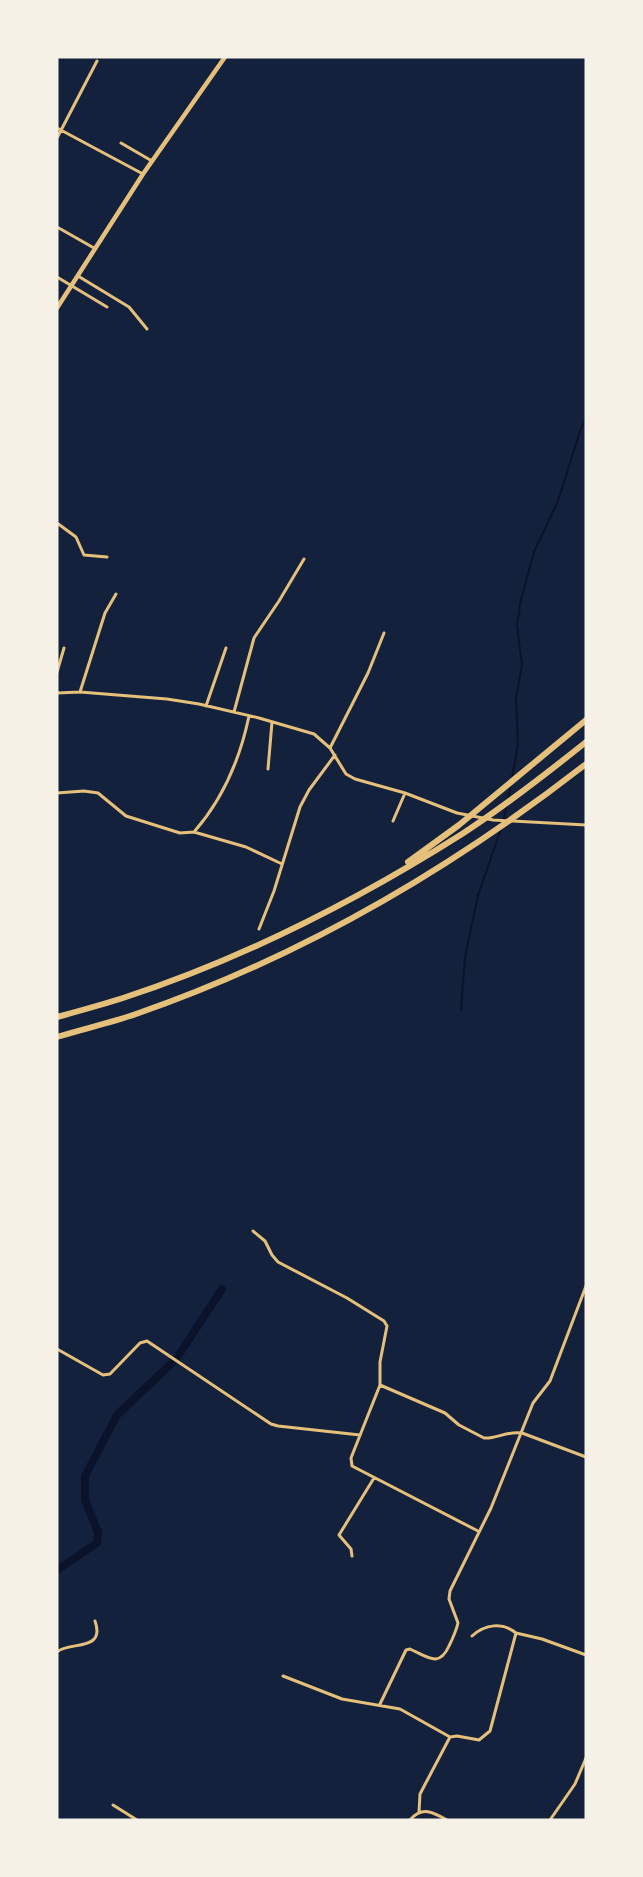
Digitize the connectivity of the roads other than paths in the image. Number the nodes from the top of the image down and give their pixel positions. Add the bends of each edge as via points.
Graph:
1 (224, 57) edge
2 (97, 61) dead end
3 (57, 128) edge
4 (62, 130) junction
5 (57, 138) edge
6 (122, 143) dead end
7 (153, 161) junction
8 (143, 174) junction
9 (57, 227) edge
10 (94, 248) junction
11 (77, 275) junction
12 (57, 277) edge
13 (71, 285) junction
14 (107, 307) dead end
15 (57, 308) edge
16 (147, 328) dead end
17 (57, 523) edge
18 (107, 557) dead end
19 (303, 559) dead end
20 (116, 594) dead end
21 (384, 633) dead end
22 (64, 648) dead end
23 (226, 648) dead end
24 (57, 672) edge
25 (80, 692) junction
26 (57, 693) edge
27 (206, 706) junction
28 (234, 712) junction
29 (249, 716) junction
30 (586, 720) edge
31 (272, 722) junction
32 (586, 742) edge
33 (330, 748) junction
34 (335, 755) junction
35 (586, 764) edge
36 (268, 769) dead end
37 (57, 793) edge
38 (405, 793) junction
39 (393, 821) dead end
40 (586, 825) edge
41 (194, 832) junction
42 (282, 864) junction
43 (374, 886) junction
44 (259, 929) dead end
45 (57, 1017) edge
46 (57, 1037) edge
47 (253, 1231) dead end
48 (586, 1286) edge
49 (57, 1349) edge
50 (380, 1385) junction
51 (522, 1432) junction
52 (360, 1434) junction
53 (586, 1457) edge
54 (374, 1478) junction
55 (478, 1531) junction
56 (352, 1556) dead end
57 (94, 1621) dead end
58 (516, 1633) junction
59 (472, 1636) dead end
60 (57, 1652) edge
61 (586, 1655) edge
62 (283, 1676) dead end
63 (380, 1704) junction
64 (450, 1737) junction
65 (586, 1758) edge
66 (113, 1805) dead end
67 (419, 1812) junction
68 (137, 1820) edge
69 (410, 1820) edge
70 (447, 1820) edge
71 (550, 1820) edge

1 - 7 main road
2 - 4 street
3 - 4 street
4 - 5 street
4 - 8 street
6 - 7 street
7 - 8 main road
8 - 10 main road
9 - 10 street
10 - 11 main road
11 - 13 main road
11 - 16 street via 129,307
12 - 13 street
13 - 14 street
13 - 15 main road
17 - 18 street via 76,537 83,554
19 - 28 street via 254,638
20 - 25 street via 105,613
21 - 33 street
22 - 24 street
23 - 27 street
25 - 26 street
25 - 27 street
27 - 28 street
28 - 29 street
29 - 31 street
29 - 41 street via 237,762
30 - 43 highway via 459,825
31 - 33 street via 314,734
31 - 36 street
32 - 43 highway via 463,833
33 - 34 street
34 - 38 street via 351,777
34 - 42 street via 300,807
35 - 46 highway via 473,846 313,938 240,973 135,1014
37 - 41 street via 101,794 126,816 180,833
38 - 39 street
38 - 40 street via 472,817
41 - 42 street via 246,847
42 - 44 street
43 - 45 highway via 232,957 123,998
47 - 50 street via 265,1241 278,1262 386,1323
48 - 51 street via 550,1381 533,1403
49 - 52 street via 104,1375 147,1341 271,1424
50 - 51 street via 445,1413 484,1438
50 - 52 street
51 - 53 street
51 - 55 street
52 - 54 street via 351,1466
54 - 55 street
54 - 56 street via 339,1535
55 - 63 street via 449,1594 458,1623 445,1654 434,1659 406,1650
57 - 60 street via 93,1639 83,1646 65,1647
58 - 59 street via 496,1625 484,1627
58 - 61 street
58 - 64 street via 488,1733 479,1740
62 - 63 street via 342,1699
63 - 64 street via 400,1709
64 - 67 street via 420,1794
65 - 71 street via 575,1784
66 - 68 street
67 - 69 street
67 - 70 street via 428,1811

